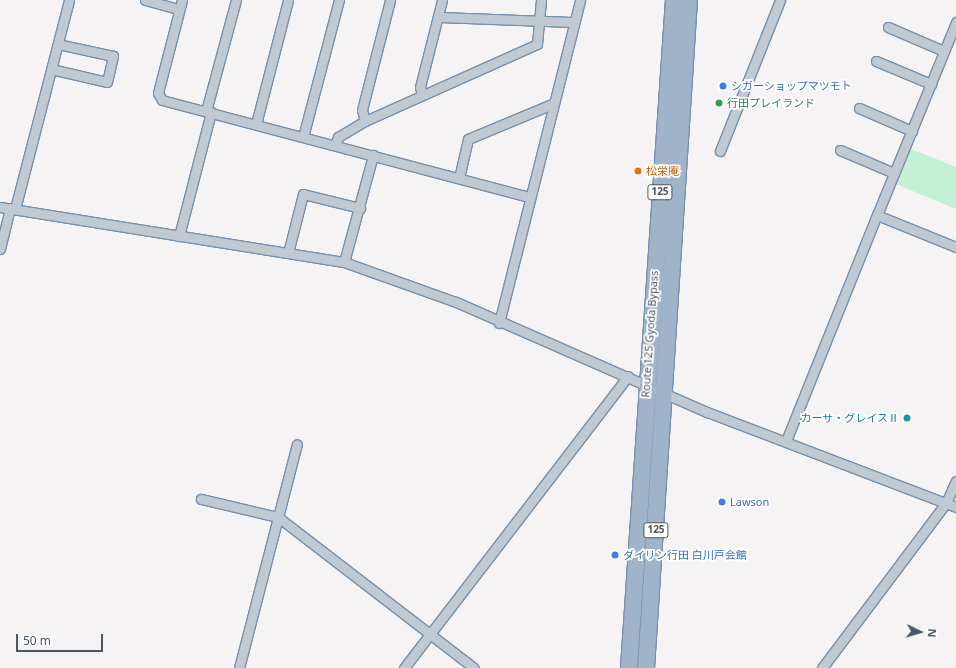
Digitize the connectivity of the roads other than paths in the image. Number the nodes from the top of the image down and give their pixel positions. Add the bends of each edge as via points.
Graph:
1 (69, 0) edge
2 (145, 0) edge
3 (236, 0) edge
4 (288, 0) edge
5 (339, 0) edge
6 (390, 0) edge
7 (442, 0) edge
8 (541, 0) edge
9 (580, 0) edge
10 (674, 0) edge
11 (689, 0) edge
12 (780, 0) edge
13 (180, 4) edge
14 (438, 17) junction
15 (540, 20) junction
16 (574, 22) junction
17 (956, 22) edge
18 (888, 27) dead end
19 (58, 44) junction
20 (944, 51) junction
21 (876, 61) dead end
22 (51, 69) junction
23 (931, 84) junction
24 (422, 95) junction
25 (552, 104) junction
26 (859, 108) dead end
27 (208, 111) junction
28 (365, 121) junction
29 (256, 124) junction
30 (912, 131) junction
31 (303, 137) junction
32 (335, 145) junction
33 (840, 150) dead end
34 (720, 151) dead end
35 (373, 155) junction
36 (894, 173) junction
37 (459, 178) junction
38 (529, 196) junction
39 (0, 207) edge
40 (360, 208) junction
41 (13, 209) junction
42 (877, 215) junction
43 (179, 236) junction
44 (956, 247) edge
45 (0, 249) edge
46 (288, 253) junction
47 (344, 262) junction
48 (499, 323) junction
49 (628, 376) junction
50 (646, 385) junction
51 (665, 393) junction
52 (786, 441) junction
53 (297, 444) dead end
54 (956, 481) edge
55 (201, 499) dead end
56 (946, 503) junction
57 (956, 507) edge
58 (278, 518) junction
59 (430, 634) junction
60 (238, 668) edge
61 (404, 668) edge
62 (474, 668) edge
63 (629, 668) edge
64 (646, 668) edge
65 (822, 668) edge

1 - 19 street
2 - 13 street
3 - 27 street
4 - 29 street
5 - 31 street
6 - 28 street via 362,110
7 - 14 street
8 - 15 street
9 - 16 street
10 - 50 highway, Route 125 Gyoda Bypass / 125
11 - 51 highway, Route 125 Gyoda Bypass / 125
12 - 34 street
13 - 27 street via 158,94 162,100
14 - 15 street
14 - 24 street via 420,87
15 - 16 street
15 - 24 street via 537,44
16 - 25 street
17 - 20 street
18 - 20 street
19 - 22 street
19 - 22 street via 113,56 107,82
20 - 23 street
21 - 23 street
22 - 41 street
23 - 30 street
24 - 28 street
25 - 37 street via 468,139
25 - 38 street
26 - 30 street
27 - 29 street
27 - 43 street
28 - 32 street via 338,136
29 - 31 street
30 - 36 street
31 - 32 street
32 - 35 street
33 - 36 street
35 - 37 street
35 - 40 street
36 - 42 street
37 - 38 street
38 - 48 street
39 - 41 street
40 - 46 street via 303,194
40 - 47 street
41 - 43 street
41 - 45 street
42 - 44 street
42 - 52 street
43 - 46 street
46 - 47 street
47 - 48 street via 456,302
48 - 49 street
49 - 50 street
49 - 59 street
50 - 51 street
50 - 63 highway, Route 125 Gyoda Bypass / 125
51 - 52 street via 707,412
51 - 64 highway, Route 125 Gyoda Bypass / 125
52 - 56 street
53 - 58 street
54 - 56 street
55 - 58 street
56 - 57 street
56 - 65 street
58 - 59 street
58 - 60 street
59 - 61 street
59 - 62 street

